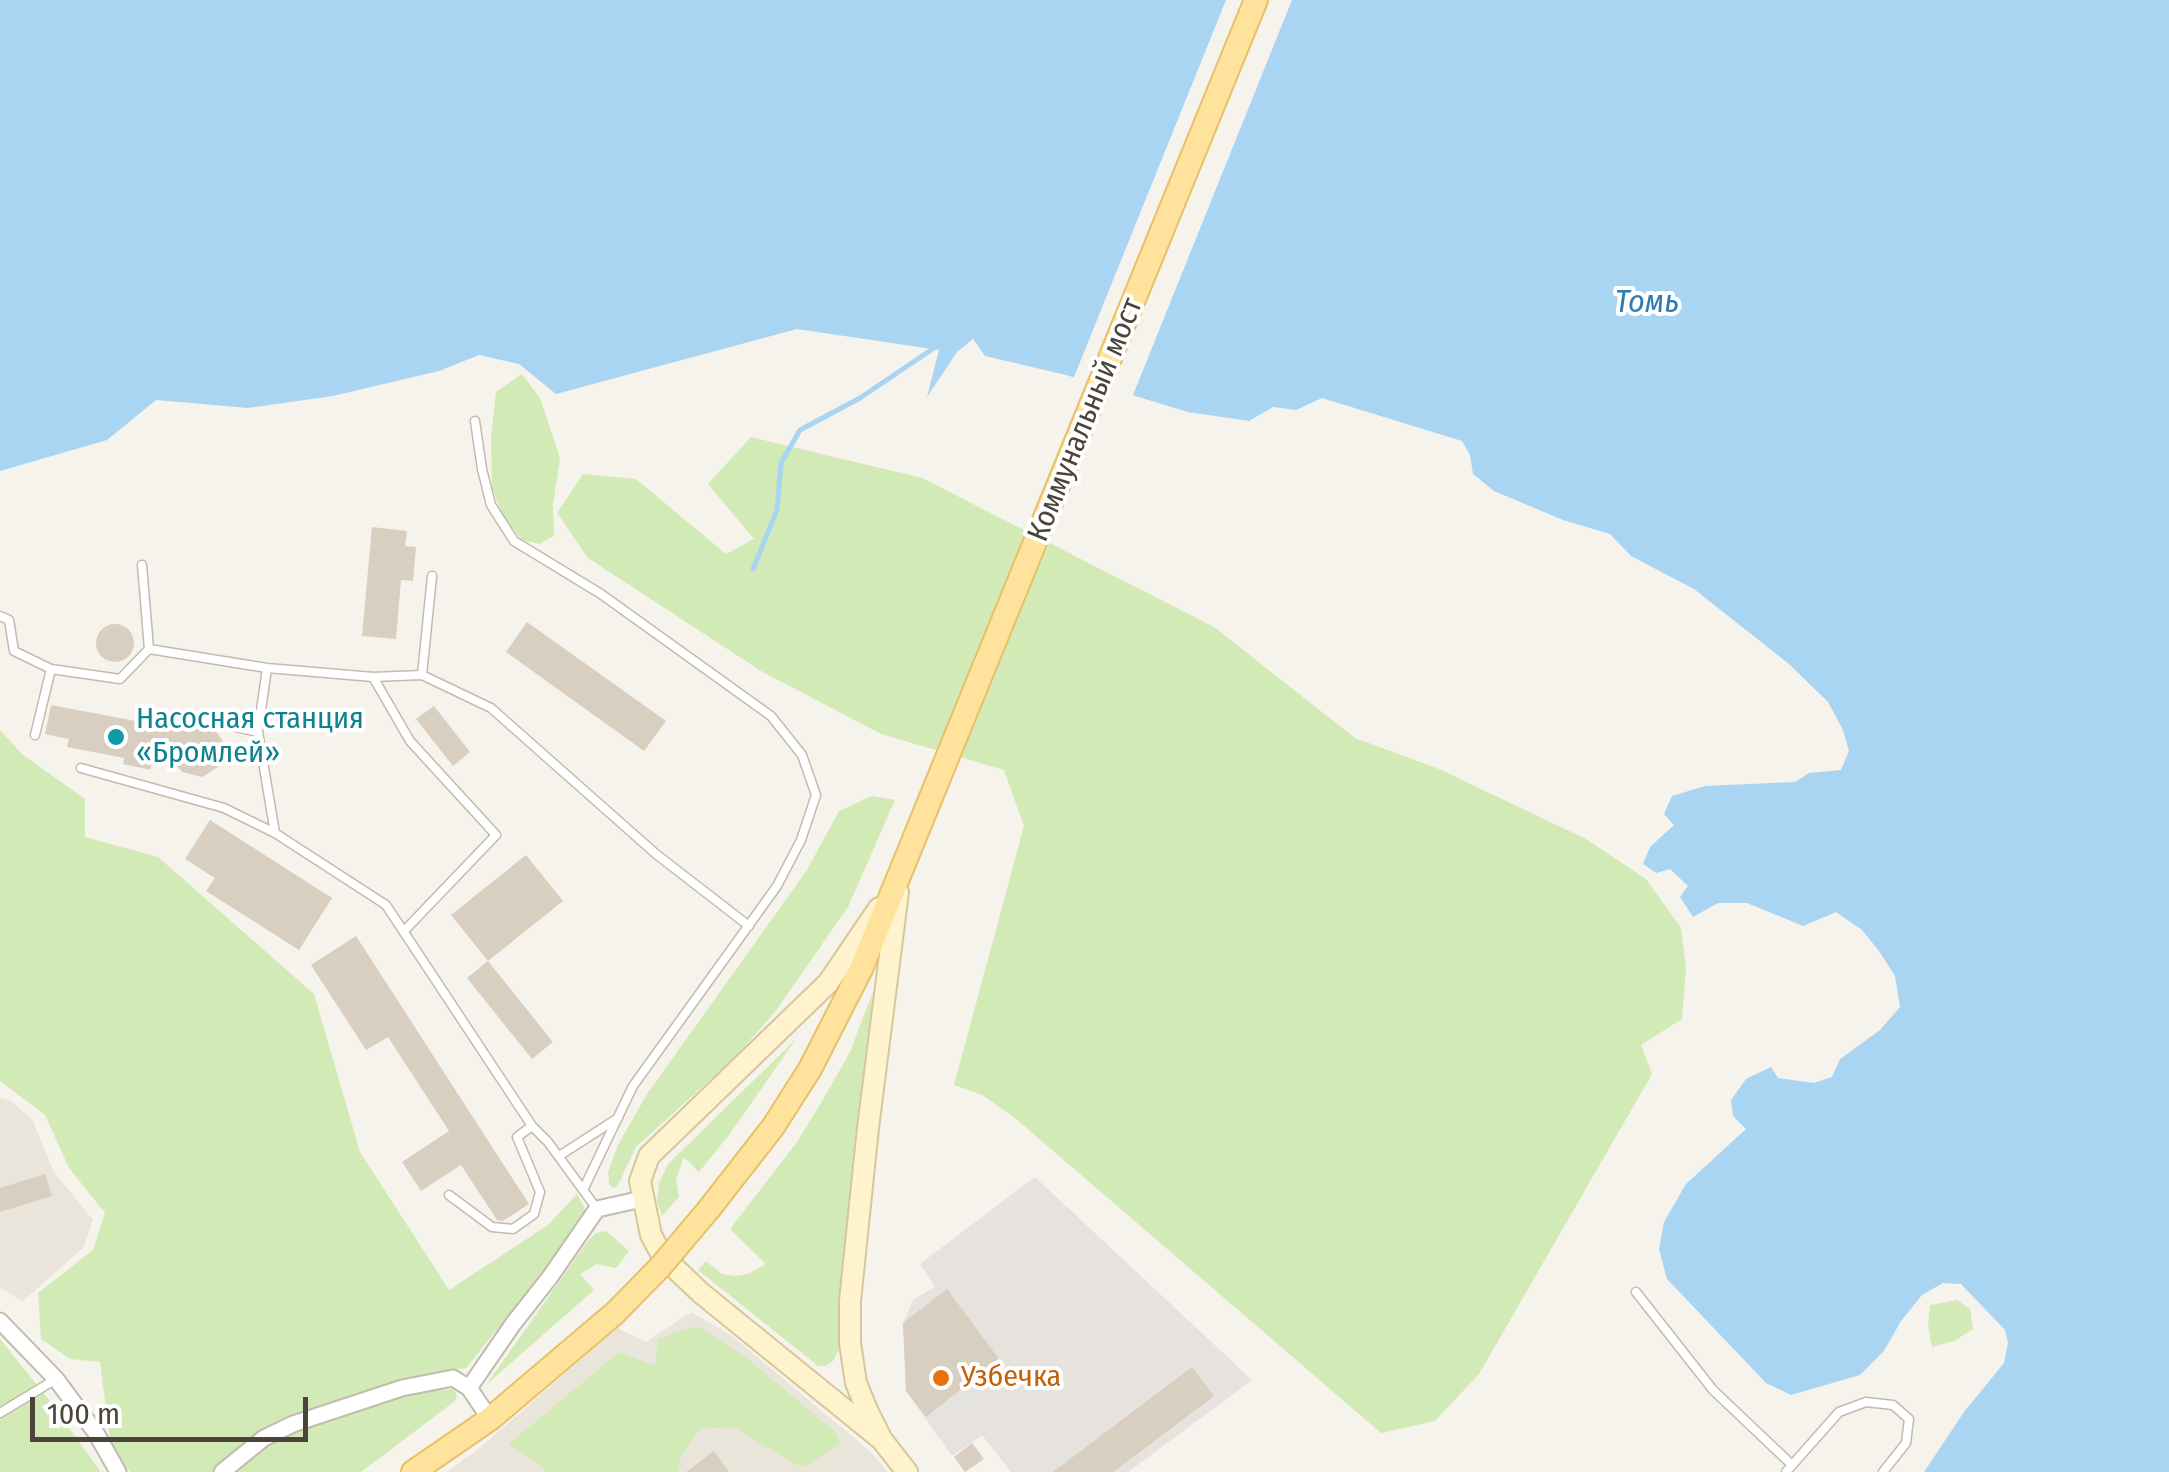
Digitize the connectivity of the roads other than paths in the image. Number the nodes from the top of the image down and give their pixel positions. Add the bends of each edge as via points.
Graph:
1 (1256, 0) edge
2 (474, 422) dead end
3 (142, 565) dead end
4 (432, 576) dead end
5 (0, 616) edge
6 (150, 648) junction
7 (267, 668) junction
8 (51, 669) junction
9 (422, 675) junction
10 (373, 677) junction
11 (199, 719) dead end
12 (258, 732) junction
13 (35, 736) dead end
14 (81, 768) dead end
15 (275, 833) junction
16 (900, 877) junction
17 (749, 926) junction
18 (405, 930) junction
19 (618, 1118) junction
20 (532, 1126) junction
21 (558, 1156) junction
22 (584, 1190) junction
23 (449, 1195) dead end
24 (642, 1199) junction
25 (597, 1209) junction
26 (1636, 1292) dead end
27 (0, 1321) edge
28 (56, 1378) junction
29 (469, 1388) junction
30 (0, 1413) edge
31 (490, 1419) junction
32 (882, 1440) junction
33 (1789, 1468) edge
34 (118, 1472) edge
35 (222, 1472) edge
36 (414, 1472) edge
37 (907, 1472) edge
38 (1882, 1472) edge

1 - 16 main road, Коммунальный мост
2 - 17 lane via 491,505 514,541 601,594 771,716 802,756 816,796 802,840
3 - 6 lane
4 - 9 lane
5 - 8 lane via 9,620 14,651
6 - 7 lane
6 - 8 lane via 120,680
7 - 10 lane
7 - 12 lane
8 - 13 lane
9 - 10 lane
9 - 17 lane via 490,708
10 - 18 lane via 410,741 496,835
11 - 12 lane
12 - 15 lane
14 - 15 lane via 224,808
15 - 18 lane via 386,905
16 - 24 main road via 828,983 650,1156 640,1181
16 - 31 main road, Коммунальный мост, bridge via 861,969 773,1127 615,1314
16 - 32 main road via 850,1301 856,1383
17 - 19 lane via 633,1086
18 - 20 lane
19 - 21 lane
19 - 22 lane
20 - 21 lane
20 - 23 lane via 517,1137 540,1192 534,1214 513,1229 492,1227
21 - 22 lane
22 - 25 lane
24 - 25 street
24 - 32 main road via 663,1256
25 - 29 street
26 - 33 lane via 1713,1390
27 - 28 street
28 - 30 lane
28 - 34 street
29 - 31 street
29 - 35 street via 453,1378 402,1388 293,1424
31 - 36 main road, Коммунальный мост
32 - 37 main road
33 - 38 lane via 1839,1412 1866,1402 1893,1405 1909,1419 1906,1443

